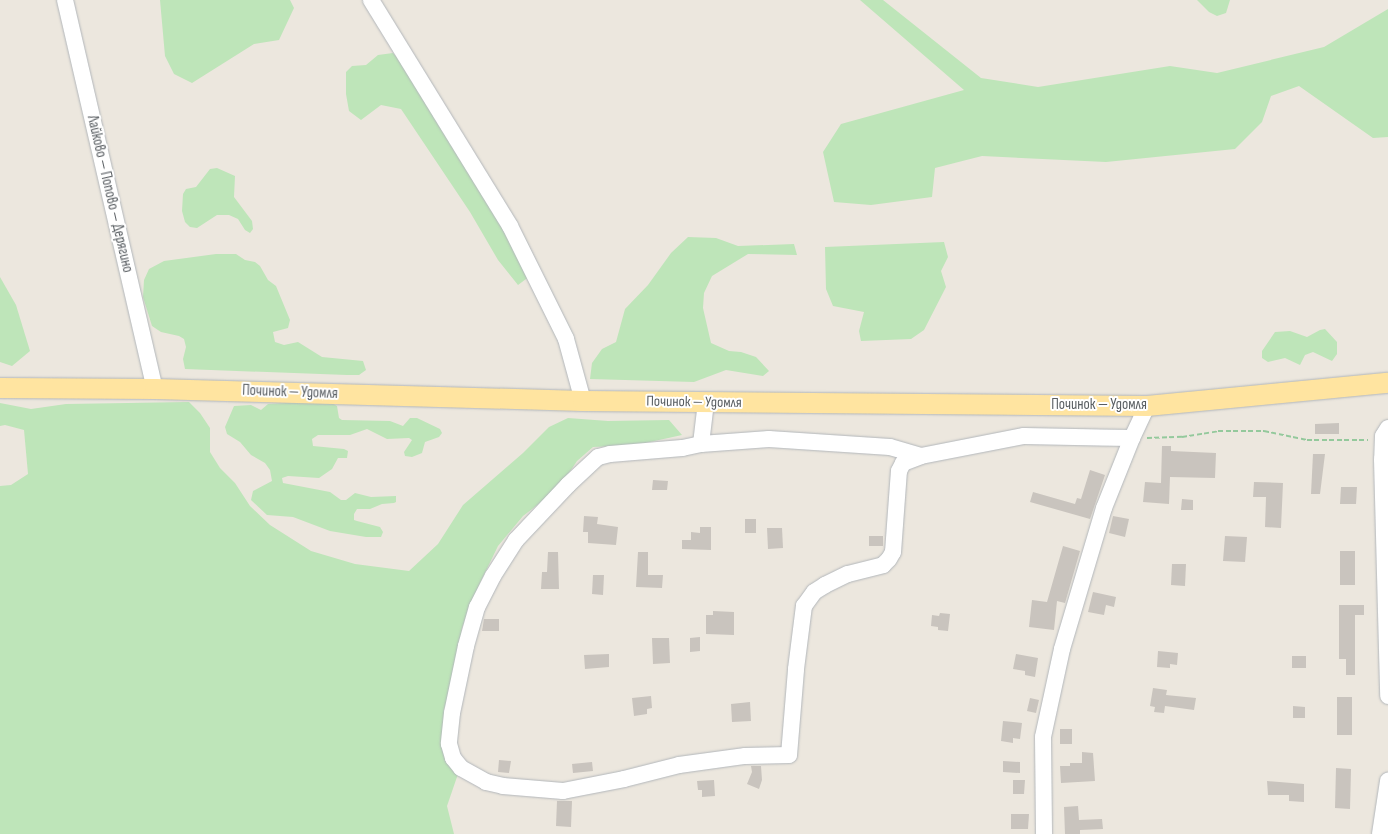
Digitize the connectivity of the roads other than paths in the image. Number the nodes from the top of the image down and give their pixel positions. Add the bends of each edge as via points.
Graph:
1 (65, 0) edge
2 (371, 0) edge
3 (1388, 383) edge
4 (0, 388) edge
5 (155, 389) junction
6 (583, 401) junction
7 (706, 402) junction
8 (1147, 406) junction
9 (1386, 432) edge
10 (1132, 438) junction
11 (701, 444) junction
12 (921, 456) junction
13 (1388, 696) edge
14 (1388, 781) edge
15 (1044, 834) edge
16 (1380, 834) edge

1 - 5 street, Лайково — Попово — Дерягино
2 - 6 street via 510,226 566,339
3 - 8 main road, Починок — Удомля
4 - 5 main road, Починок — Удомля
5 - 6 main road, Починок — Удомля
6 - 7 main road, Починок — Удомля
7 - 8 main road, Починок — Удомля
7 - 11 street
8 - 10 street
9 - 13 street
10 - 12 street via 1024,436
10 - 15 street via 1104,508 1062,649 1043,737
11 - 12 street via 769,439 890,447
11 - 12 street via 598,457 516,540 477,607 466,646 449,744 460,768 486,782 503,786 563,790 679,765 789,754 804,606 814,592 825,585 889,560 893,552 899,471 903,463
14 - 16 street

